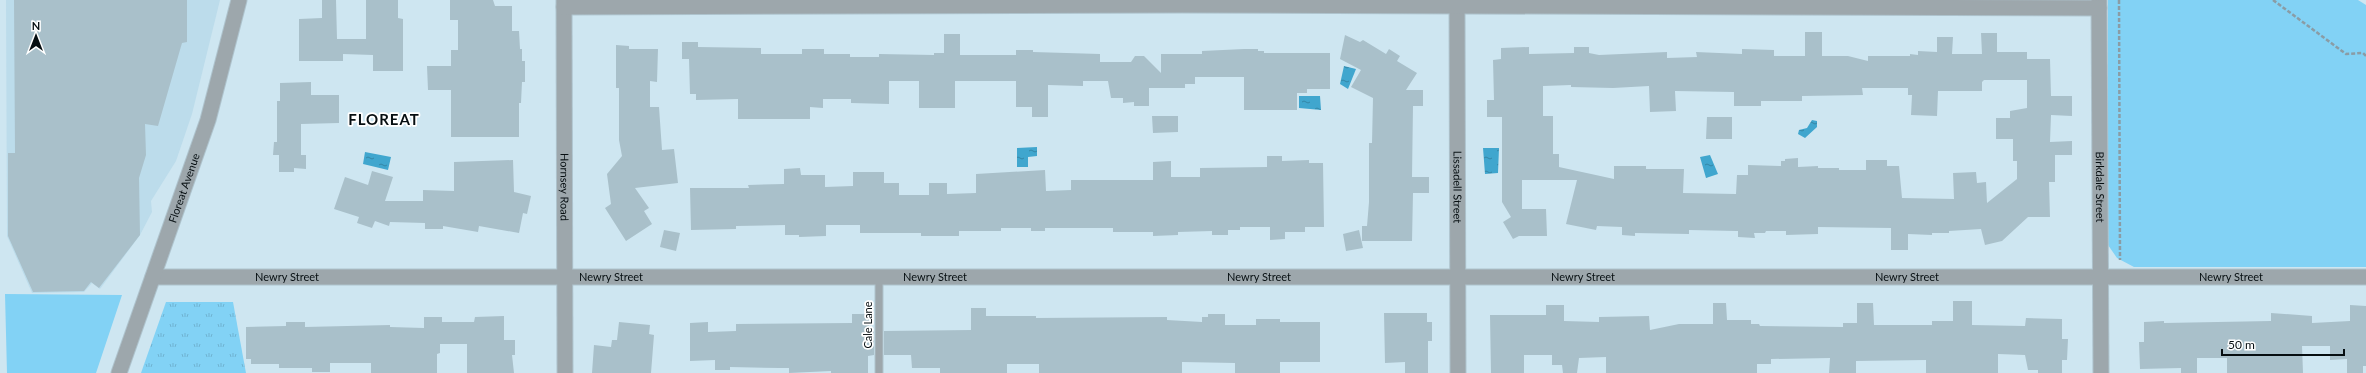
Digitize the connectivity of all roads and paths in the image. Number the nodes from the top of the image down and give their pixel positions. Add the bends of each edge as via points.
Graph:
1 (239, 0) edge
2 (2119, 0) edge
3 (2273, 0) edge
4 (1182, 2) edge
5 (1457, 3) edge
6 (564, 4) edge
7 (1727, 4) edge
8 (2099, 4) edge
9 (2366, 56) edge
10 (2120, 260) dead end
11 (153, 277) junction
12 (879, 277) junction
13 (2101, 277) junction
14 (2366, 277) edge
15 (565, 278) junction
16 (1458, 279) junction
17 (120, 373) edge
18 (565, 373) edge
19 (879, 373) edge
20 (1458, 373) edge
21 (2101, 373) edge

1 - 11 street, Floreat Avenue via 208,120
2 - 10 path
3 - 9 path via 2346,54
4 - 5 street
4 - 6 street
5 - 7 street
5 - 16 street, Lissadell Street
6 - 15 street, Hornsey Road
7 - 8 street
8 - 13 street, Birkdale Street
11 - 15 street, Newry Street
11 - 17 street, Floreat Avenue
12 - 15 street, Newry Street
12 - 16 street, Newry Street
12 - 19 lane, Cale Lane
13 - 14 street, Newry Street
13 - 16 street, Newry Street
13 - 21 street, Birkdale Street
15 - 18 street, Hornsey Road
16 - 20 street, Lissadell Street

